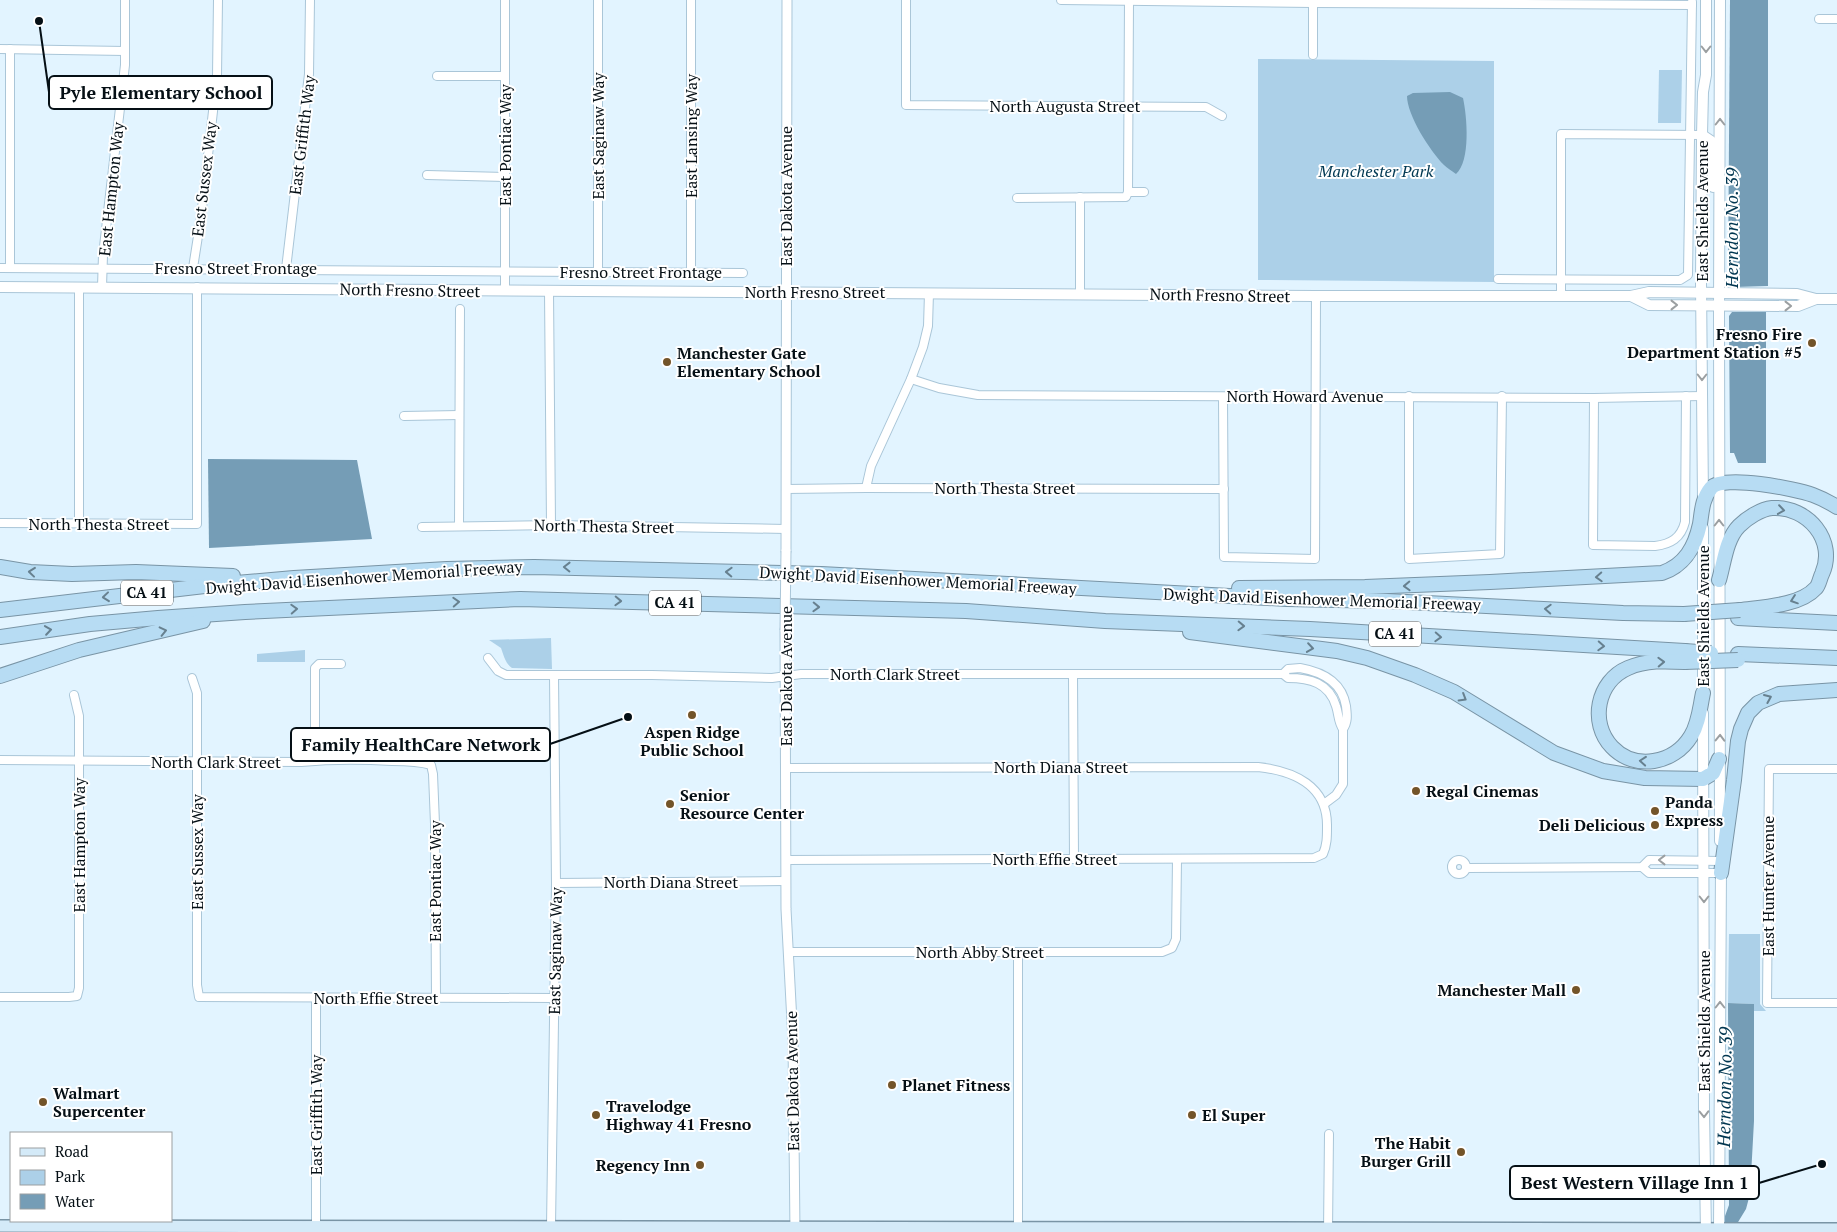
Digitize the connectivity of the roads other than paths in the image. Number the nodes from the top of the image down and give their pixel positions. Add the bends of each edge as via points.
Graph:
1 (125, 0) edge
2 (218, 0) edge
3 (310, 0) edge
4 (505, 0) edge
5 (598, 0) edge
6 (691, 0) edge
7 (787, 0) edge
8 (906, 0) edge
9 (1060, 0) edge
10 (1129, 0) edge
11 (1706, 0) edge
12 (1720, 0) edge
13 (1312, 2) edge
14 (1595, 2) edge
15 (1692, 2) edge
16 (1819, 19) dead end
17 (1837, 19) edge
18 (0, 49) edge
19 (10, 49) junction
20 (125, 50) junction
21 (1313, 55) dead end
22 (437, 76) dead end
23 (505, 76) junction
24 (1128, 106) junction
25 (1222, 116) dead end
26 (1690, 134) junction
27 (1702, 134) junction
28 (426, 175) dead end
29 (505, 177) junction
30 (1128, 192) junction
31 (1144, 192) dead end
32 (1080, 197) junction
33 (1017, 198) dead end
34 (1719, 215) junction
35 (0, 268) edge
36 (10, 268) junction
37 (102, 268) junction
38 (193, 268) junction
39 (286, 269) junction
40 (505, 271) junction
41 (598, 272) junction
42 (691, 273) junction
43 (743, 273) dead end
44 (1498, 279) dead end
45 (1561, 279) junction
46 (0, 286) edge
47 (197, 287) junction
48 (79, 288) junction
49 (102, 288) junction
50 (505, 291) junction
51 (549, 291) junction
52 (785, 292) junction
53 (929, 293) junction
54 (1701, 293) junction
55 (1719, 293) junction
56 (1080, 294) junction
57 (1561, 295) junction
58 (1316, 296) junction
59 (1631, 296) junction
60 (1816, 299) junction
61 (1837, 299) edge
62 (1702, 305) junction
63 (1718, 306) junction
64 (460, 309) dead end
65 (911, 379) junction
66 (1317, 396) junction
67 (1409, 396) junction
68 (1502, 396) junction
69 (1686, 396) junction
70 (1702, 396) junction
71 (1223, 397) junction
72 (1594, 398) junction
73 (459, 414) junction
74 (404, 416) dead end
75 (1720, 483) junction
76 (866, 488) junction
77 (1224, 489) junction
78 (786, 490) junction
79 (1703, 502) junction
80 (1837, 507) edge
81 (0, 523) edge
82 (79, 524) junction
83 (550, 525) junction
84 (459, 526) junction
85 (422, 527) dead end
86 (786, 529) junction
87 (0, 567) edge
88 (294, 578) junction
89 (1719, 580) junction
90 (1110, 589) junction
91 (0, 610) edge
92 (245, 612) junction
93 (1739, 614) junction
94 (1105, 621) junction
95 (1837, 623) edge
96 (0, 637) edge
97 (1685, 657) junction
98 (488, 658) dead end
99 (1837, 658) edge
100 (341, 664) dead end
101 (1283, 674) junction
102 (554, 675) junction
103 (1073, 675) junction
104 (0, 676) edge
105 (785, 676) junction
106 (192, 678) dead end
107 (1837, 690) edge
108 (1703, 692) junction
109 (74, 695) dead end
110 (1343, 729) junction
111 (1719, 759) junction
112 (0, 760) edge
113 (80, 761) junction
114 (197, 761) junction
115 (314, 761) junction
116 (431, 765) joint
117 (1074, 767) junction
118 (786, 768) junction
119 (1837, 769) edge
120 (1703, 779) junction
121 (1324, 804) junction
122 (1177, 858) junction
123 (1074, 859) junction
124 (786, 860) junction
125 (1704, 861) junction
126 (1642, 867) junction
127 (1721, 867) junction
128 (1466, 868) dead end
129 (1704, 873) junction
130 (786, 881) junction
131 (556, 883) junction
132 (788, 952) junction
133 (1018, 952) junction
134 (0, 997) edge
135 (199, 997) joint
136 (316, 997) junction
137 (436, 998) junction
138 (553, 998) junction
139 (1837, 1003) edge
140 (1329, 1134) dead end
141 (0, 1226) edge
142 (1108, 1228) junction
143 (1227, 1228) junction
144 (43, 1229) edge
145 (316, 1229) edge
146 (594, 1229) edge
147 (1837, 1229) edge
148 (550, 1230) edge
149 (794, 1230) edge
150 (1018, 1230) edge
151 (1328, 1230) edge
152 (1719, 1230) edge
153 (1706, 1231) edge
154 (1086, 1232) edge
155 (1204, 1232) edge

1 - 20 street, East Hampton Way
2 - 38 street, East Sussex Way via 217,76
3 - 39 street, East Griffith Way via 309,74
4 - 23 street, East Pontiac Way
5 - 41 street, East Saginaw Way
6 - 42 street, East Lansing Way
7 - 52 street, East Dakota Avenue
8 - 24 street, North Augusta Street via 906,105
9 - 10 street
10 - 13 street
10 - 24 street
11 -> 27 main road, East Shields Avenue
34 -> 12 main road, East Shields Avenue
13 - 14 street
13 - 21 street
14 - 15 street
15 - 26 street
16 - 17 street
18 - 19 street
19 - 20 street
19 - 36 street
20 - 37 street, East Hampton Way
22 - 23 street
23 - 29 street, East Pontiac Way
24 - 25 street, North Augusta Street via 1206,107
24 - 30 street
26 - 27 street
26 - 45 street via 1688,275 1680,280
26 - 45 street via 1561,134
27 - 34 main road via 1712,145 1712,185
27 - 54 main road, East Shields Avenue
28 - 29 street
29 - 40 street, East Pontiac Way
30 - 31 street
30 - 32 street via 1126,197
32 - 33 street
32 - 56 street
34 - 55 main road, East Shields Avenue
35 - 36 street, Fresno Street Frontage
36 - 37 street, Fresno Street Frontage
37 - 38 street, Fresno Street Frontage
37 - 49 street, East Hampton Way
38 - 39 street, Fresno Street Frontage
39 - 40 street, Fresno Street Frontage
40 - 41 street, Fresno Street Frontage
40 - 50 street, East Pontiac Way
41 - 42 street, Fresno Street Frontage
42 - 43 street, Fresno Street Frontage
44 - 45 street
45 - 57 street
46 - 48 main road, North Fresno Street
47 - 49 main road, North Fresno Street
47 - 50 main road, North Fresno Street
47 - 82 street, North Thesta Street via 197,524
48 - 49 main road, North Fresno Street
48 - 82 street
50 - 51 main road, North Fresno Street
51 - 52 main road, North Fresno Street
51 - 83 street
52 - 53 main road, North Fresno Street
52 - 78 street, East Dakota Avenue
53 - 56 main road, North Fresno Street
53 - 65 street via 928,326
54 - 55 main road, North Fresno Street
54 - 59 main road, North Fresno Street via 1649,292
54 - 62 main road, East Shields Avenue
55 - 60 main road, North Fresno Street via 1797,294
55 - 63 main road, East Shields Avenue
56 - 58 main road, North Fresno Street
57 - 58 main road, North Fresno Street
57 - 59 main road, North Fresno Street
58 - 66 street
59 -> 62 main road, North Fresno Street via 1649,305
60 - 61 main road, North Fresno Street
63 -> 60 main road, North Fresno Street via 1798,306
62 - 63 main road, North Fresno Street
62 -> 70 main road, East Shields Avenue
63 - 75 main road, East Shields Avenue
64 - 73 street
65 - 71 street, North Howard Avenue via 978,395
65 - 76 street via 871,466
66 - 67 street, North Howard Avenue
66 - 71 street, North Howard Avenue
66 - 77 street via 1315,559 1224,557
67 - 68 street, North Howard Avenue
67 - 68 street via 1408,559 1500,554
68 - 72 street, North Howard Avenue
69 - 70 street, North Howard Avenue
69 - 72 street, North Howard Avenue
69 - 72 street via 1686,522 1680,534 1664,545 1593,545
70 - 79 main road, East Shields Avenue
71 - 77 street
73 - 74 street
73 - 84 street
75 - 79 highway via 1712,487
75 - 80 highway via 1779,486 1813,495
89 -> 75 main road, East Shields Avenue
76 - 77 street, North Thesta Street
76 - 78 street, North Thesta Street
78 - 86 street, East Dakota Avenue
79 -> 90 highway via 1691,550 1679,565 1662,573 1365,587
79 - 108 main road, East Shields Avenue
81 - 82 street, North Thesta Street
83 - 84 street, North Thesta Street
83 - 86 street, North Thesta Street
84 - 85 street, North Thesta Street
86 - 105 street, East Dakota Avenue, bridge
88 -> 87 highway via 136,572 72,574
90 -> 88 highway, Dwight David Eisenhower Memorial Freeway / CA 41 via 821,574 534,566
88 -> 91 highway, Dwight David Eisenhower Memorial Freeway / CA 41
89 -> 93 highway via 1730,540 1738,527 1759,512 1772,508 1788,510 1803,516 1822,535 1826,550 1825,567 1816,588 1802,598
111 -> 89 main road, East Shields Avenue
93 -> 90 highway, Dwight David Eisenhower Memorial Freeway / CA 41, bridge via 1623,613
92 -> 94 highway, Dwight David Eisenhower Memorial Freeway / CA 41 via 520,598 966,611
96 -> 92 highway, Dwight David Eisenhower Memorial Freeway / CA 41 via 100,623
104 -> 92 highway via 80,650
93 - 95 highway, Dwight David Eisenhower Memorial Freeway / CA 41
94 -> 97 highway, Dwight David Eisenhower Memorial Freeway / CA 41 via 1320,629
94 -> 120 highway via 1367,658 1454,692 1574,761 1603,771 1644,778
97 - 99 highway, bridge
108 -> 97 highway via 1698,721 1690,738 1665,759 1647,762 1629,758 1618,753 1606,739 1599,722 1599,705 1603,692 1614,677 1646,662
98 - 102 street, North Clark Street via 498,671 506,675
100 - 115 street via 319,664 315,668
101 - 103 street, North Clark Street
101 - 110 street, North Clark Street via 1288,678 1308,679 1320,684 1331,695
101 - 110 street, North Clark Street via 1288,669 1300,668 1333,681 1342,692 1347,711 1347,723
102 - 105 street, North Clark Street
102 - 131 street, East Saginaw Way
103 - 105 street, North Clark Street
103 - 117 street
105 - 118 street, East Dakota Avenue
106 - 114 street, East Sussex Way via 197,692
127 -> 107 highway via 1738,741 1748,713 1758,702 1779,694
108 - 120 main road, East Shields Avenue
109 - 113 street, East Hampton Way via 79,716
110 - 121 street via 1344,784
111 - 120 highway via 1713,773
111 - 127 main road, East Shields Avenue
112 - 113 street, North Clark Street
113 - 114 street, North Clark Street
113 - 134 street, East Hampton Way via 77,996
114 - 115 street, North Clark Street
114 - 135 street, East Sussex Way
115 - 116 street, North Clark Street via 374,760
116 - 137 street, East Pontiac Way via 435,824
117 - 118 street, North Diana Street
117 - 121 street, North Diana Street via 1272,768 1307,784
117 - 123 street
118 - 124 street, East Dakota Avenue
119 - 139 street, East Hunter Avenue via 1768,769 1767,1003
120 - 125 main road, East Shields Avenue
121 - 122 street, North Effie Street via 1327,845 1323,854 1314,858
122 - 123 street, North Effie Street
122 - 133 street, North Abby Street via 1176,939 1172,948 1162,952
123 - 124 street, North Effie Street
124 - 130 street, East Dakota Avenue
125 -> 126 street via 1649,860
125 - 127 street
125 - 129 main road, East Shields Avenue
126 - 128 street
126 - 129 street via 1649,873
127 - 129 street
152 -> 127 main road, East Shields Avenue
129 -> 153 main road, East Shields Avenue
130 - 131 street, North Diana Street
130 - 132 street, East Dakota Avenue
131 - 138 street, East Saginaw Way
132 - 133 street, North Abby Street
132 - 149 street, East Dakota Avenue via 793,1041
133 - 150 street
135 - 136 street, North Effie Street
136 - 137 street, North Effie Street
136 - 145 street, East Griffith Way
137 - 138 street, North Effie Street
138 - 148 street, East Saginaw Way
140 - 151 street
141 - 144 main road
142 - 143 main road
142 - 150 main road
142 - 154 main road
143 - 151 main road
143 - 155 main road
144 - 145 main road
145 - 148 main road
146 - 148 main road
146 - 149 main road
147 - 152 main road
149 - 150 main road
151 - 153 main road
152 - 153 main road

